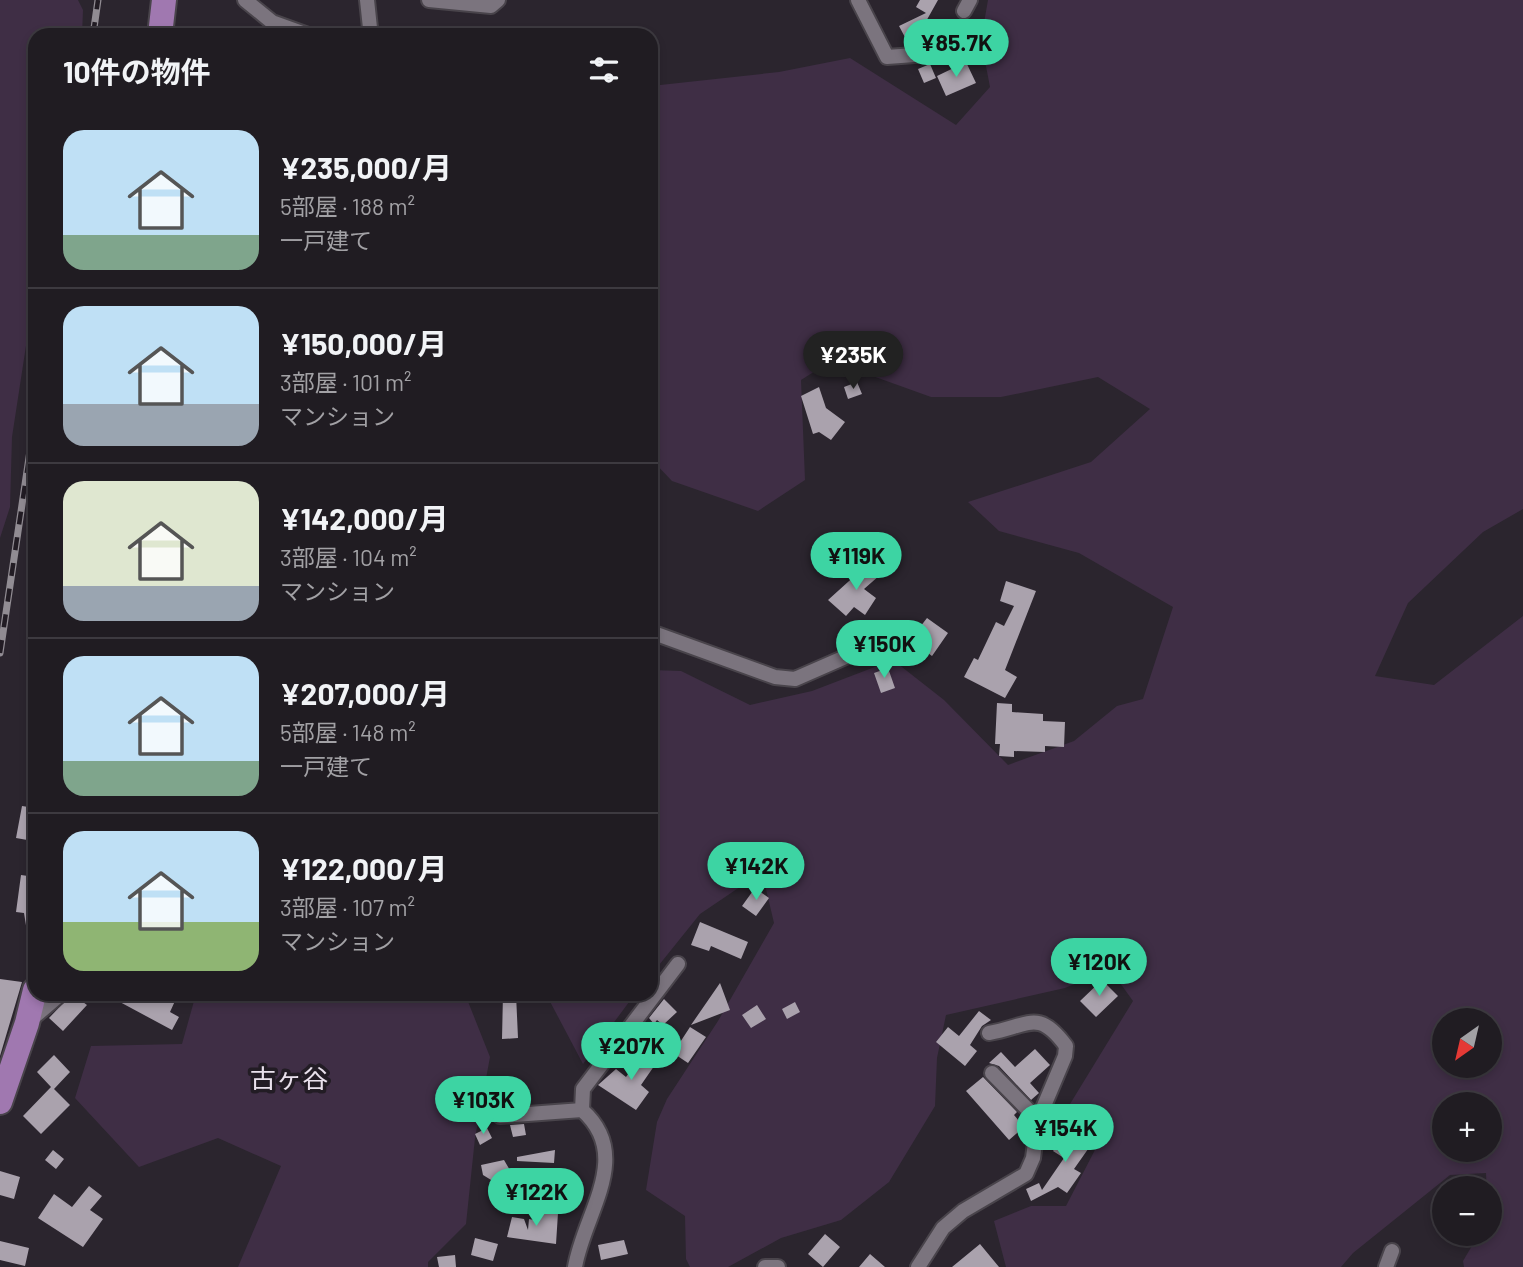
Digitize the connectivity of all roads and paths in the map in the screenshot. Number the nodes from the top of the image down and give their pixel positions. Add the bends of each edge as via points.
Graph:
1 (164, 0) edge
2 (245, 0) edge
3 (367, 0) edge
4 (429, 0) edge
5 (498, 0) edge
6 (858, 0) edge
7 (161, 28) edge
8 (289, 28) edge
9 (370, 28) edge
10 (955, 52) dead end
11 (658, 635) edge
12 (899, 638) dead end
13 (678, 964) dead end
14 (658, 990) edge
15 (32, 1001) edge
16 (53, 1001) edge
17 (650, 1001) edge
18 (27, 1023) junction
19 (989, 1033) dead end
20 (6, 1062) edge
21 (992, 1073) dead end
22 (0, 1102) edge
23 (582, 1110) junction
24 (500, 1116) dead end
25 (1038, 1120) junction
26 (1392, 1251) dead end
27 (575, 1267) edge
28 (765, 1267) edge
29 (778, 1267) edge
30 (918, 1267) edge
31 (1386, 1267) edge

1 - 7 highway
2 - 8 street via 272,22
3 - 9 street
4 - 5 street via 491,6
6 - 10 street via 887,57
11 - 12 street via 775,677 795,678
13 - 14 street
15 - 18 highway
16 - 18 street
17 - 23 street via 583,1089
18 - 20 highway
19 - 25 street via 1037,1021 1051,1026 1066,1046
20 - 22 highway
21 - 25 street
23 - 24 street
23 - 27 street via 604,1139 605,1158 603,1183
25 - 30 street via 1026,1174 943,1228
26 - 31 street
28 - 29 street

